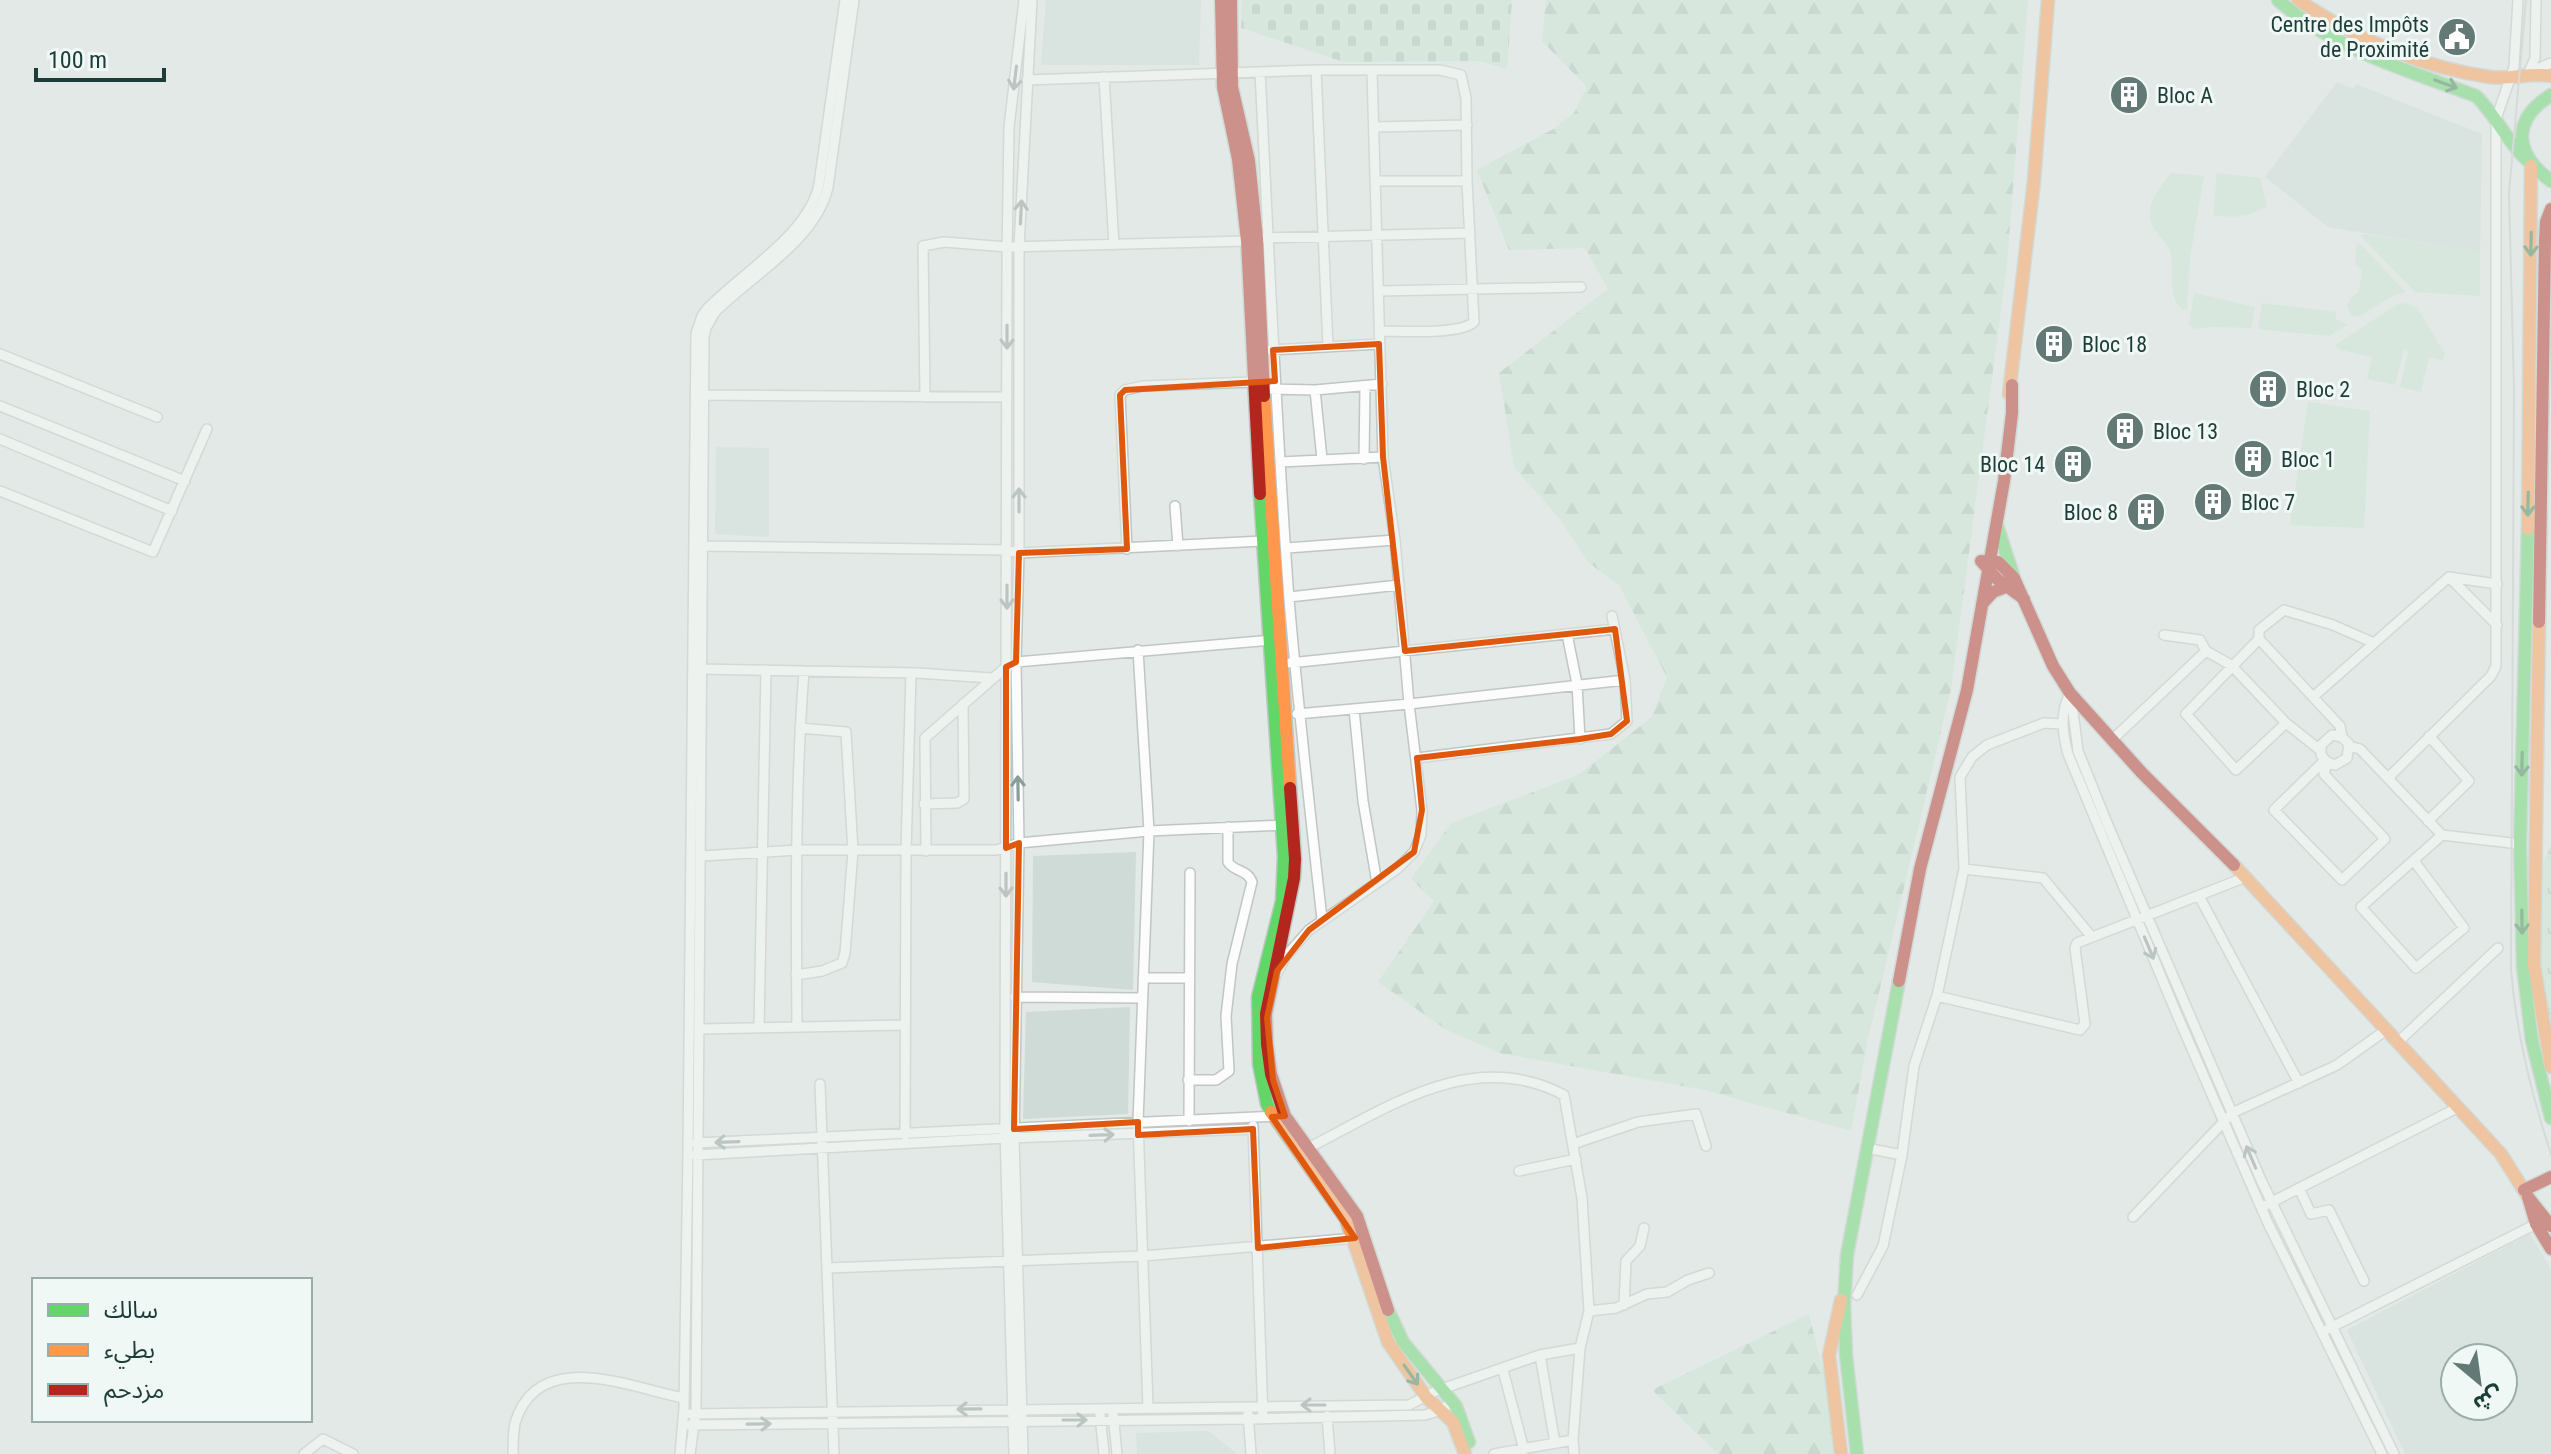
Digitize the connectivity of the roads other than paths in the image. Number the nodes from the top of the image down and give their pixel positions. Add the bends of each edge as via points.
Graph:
1 (845, 0) edge
2 (854, 0) edge
3 (1024, 0) edge
4 (1032, 0) edge
5 (1221, 0) edge
6 (1231, 0) edge
7 (2048, 0) edge
8 (2278, 0) edge
9 (2298, 0) edge
10 (2518, 0) edge
11 (2536, 0) edge
12 (2551, 65) edge
13 (1316, 70) junction
14 (1372, 71) junction
15 (1260, 72) junction
16 (2529, 72) junction
17 (1227, 73) junction
18 (2551, 75) edge
19 (1104, 77) junction
20 (2511, 77) junction
21 (1027, 80) junction
22 (2551, 95) edge
23 (2496, 119) junction
24 (1467, 125) junction
25 (1374, 127) junction
26 (2511, 145) junction
27 (2497, 154) junction
28 (2529, 163) junction
29 (1376, 181) junction
30 (1467, 181) junction
31 (2551, 181) edge
32 (2551, 209) edge
33 (1379, 233) junction
34 (1470, 233) junction
35 (1324, 235) junction
36 (1257, 239) junction
37 (1114, 245) junction
38 (1007, 247) junction
39 (1019, 247) junction
40 (1581, 287) dead end
41 (1472, 288) junction
42 (1379, 291) junction
43 (1379, 331) junction
44 (1379, 344) junction
45 (1328, 347) junction
46 (1268, 350) junction
47 (0, 354) edge
48 (1382, 384) junction
49 (2012, 385) junction
50 (1262, 387) junction
51 (1365, 388) junction
52 (1315, 390) junction
53 (705, 395) junction
54 (925, 397) junction
55 (1007, 397) junction
56 (0, 406) edge
57 (157, 417) dead end
58 (207, 429) dead end
59 (0, 439) edge
60 (1383, 457) junction
61 (1322, 459) junction
62 (1364, 459) junction
63 (1281, 462) junction
64 (185, 481) junction
65 (0, 491) edge
66 (1175, 506) dead end
67 (172, 511) junction
68 (1997, 522) junction
69 (1395, 540) junction
70 (1263, 541) junction
71 (704, 546) junction
72 (1178, 546) junction
73 (1287, 548) junction
74 (1127, 549) junction
75 (1007, 550) junction
76 (1019, 553) junction
77 (1985, 564) junction
78 (2449, 577) junction
79 (2010, 582) junction
80 (2497, 584) junction
81 (1399, 585) junction
82 (1289, 597) junction
83 (1980, 608) junction
84 (1612, 616) dead end
85 (2497, 625) junction
86 (1615, 629) junction
87 (1567, 634) junction
88 (2164, 635) dead end
89 (2259, 639) junction
90 (1275, 640) junction
91 (2374, 643) junction
92 (1138, 650) junction
93 (1405, 651) junction
94 (2206, 651) junction
95 (1289, 663) junction
96 (1011, 665) junction
97 (2231, 665) junction
98 (692, 669) junction
99 (703, 669) junction
100 (766, 670) junction
101 (804, 671) junction
102 (911, 673) junction
103 (991, 678) junction
104 (1625, 680) junction
105 (1577, 684) junction
106 (2070, 693) junction
107 (2313, 697) junction
108 (963, 704) junction
109 (1409, 704) junction
110 (1354, 709) junction
111 (1293, 714) junction
112 (1960, 717) junction
113 (2286, 723) junction
114 (2062, 724) junction
115 (800, 728) junction
116 (2429, 736) junction
117 (2342, 737) junction
118 (1580, 739) junction
119 (2113, 739) junction
120 (2349, 746) junction
121 (2324, 757) junction
122 (1417, 758) junction
123 (2388, 778) junction
124 (924, 804) junction
125 (2428, 821) junction
126 (1288, 825) junction
127 (1228, 827) junction
128 (1149, 831) junction
129 (2442, 835) junction
130 (1019, 843) junction
131 (2520, 844) junction
132 (1006, 848) junction
133 (798, 850) junction
134 (853, 851) junction
135 (926, 851) junction
136 (763, 852) junction
137 (906, 852) junction
138 (702, 856) junction
139 (2414, 861) junction
140 (1964, 869) junction
141 (1190, 873) dead end
142 (2246, 877) junction
143 (1377, 883) junction
144 (2199, 896) junction
145 (2142, 918) junction
146 (1322, 919) junction
147 (2091, 936) junction
148 (2498, 948) dead end
149 (796, 975) junction
150 (1143, 978) junction
151 (1189, 978) junction
152 (1271, 987) junction
153 (1937, 996) junction
154 (1015, 997) junction
155 (1142, 998) junction
156 (696, 1024) junction
157 (904, 1025) junction
158 (797, 1027) junction
159 (759, 1028) junction
160 (2386, 1030) junction
161 (2398, 1042) junction
162 (2551, 1067) edge
163 (1188, 1080) junction
164 (2299, 1083) junction
165 (820, 1084) dead end
166 (2459, 1107) junction
167 (2232, 1113) junction
168 (1279, 1116) junction
169 (1253, 1117) junction
170 (2551, 1118) edge
171 (1189, 1121) junction
172 (1138, 1122) junction
173 (2224, 1123) junction
174 (1253, 1129) junction
175 (1010, 1134) junction
176 (905, 1135) junction
177 (1138, 1135) junction
178 (693, 1143) junction
179 (823, 1143) junction
180 (1573, 1144) junction
181 (1706, 1146) dead end
182 (1308, 1148) junction
183 (1866, 1148) junction
184 (1902, 1155) junction
185 (693, 1156) junction
186 (1576, 1159) junction
187 (1519, 1171) dead end
188 (2551, 1177) edge
189 (2299, 1188) junction
190 (2526, 1193) junction
191 (2266, 1205) junction
192 (2133, 1217) dead end
193 (2536, 1224) junction
194 (2551, 1226) edge
195 (1644, 1228) dead end
196 (1360, 1237) junction
197 (1258, 1248) junction
198 (2551, 1249) edge
199 (1143, 1256) junction
200 (1013, 1263) junction
201 (828, 1268) junction
202 (1709, 1273) dead end
203 (2364, 1281) dead end
204 (1843, 1289) junction
205 (1857, 1295) dead end
206 (1624, 1305) junction
207 (1589, 1311) junction
208 (2327, 1330) junction
209 (1580, 1348) junction
210 (1540, 1355) junction
211 (1503, 1370) junction
212 (1443, 1388) junction
213 (1426, 1397) junction
214 (684, 1398) junction
215 (1453, 1401) junction
216 (1263, 1404) junction
217 (1247, 1405) junction
218 (1148, 1407) junction
219 (1018, 1408) junction
220 (1100, 1408) junction
221 (1113, 1408) junction
222 (1441, 1410) junction
223 (833, 1412) junction
224 (684, 1414) junction
225 (695, 1414) junction
226 (1327, 1416) junction
227 (1113, 1419) junction
228 (1248, 1419) junction
229 (1263, 1419) junction
230 (1018, 1420) junction
231 (1100, 1420) junction
232 (833, 1423) junction
233 (687, 1425) junction
234 (1573, 1440) junction
235 (1555, 1443) junction
236 (1524, 1450) junction
237 (304, 1454) edge
238 (353, 1454) edge
239 (513, 1454) edge
240 (680, 1454) edge
241 (690, 1454) edge
242 (834, 1454) edge
243 (1014, 1454) edge
244 (1023, 1454) edge
245 (1104, 1454) edge
246 (1117, 1454) edge
247 (1251, 1454) edge
248 (1330, 1454) edge
249 (1465, 1454) edge
250 (1473, 1454) edge
251 (1494, 1454) edge
252 (1574, 1454) edge
253 (1841, 1454) edge
254 (1857, 1454) edge
255 (2382, 1454) edge
256 (2394, 1454) edge

1 - 98 street via 813,205 698,323
2 - 53 street via 825,199 806,231 709,320 704,337
3 -> 38 street via 1009,127
4 - 21 street
5 - 17 main road
6 - 17 main road
7 - 49 main road
8 -> 23 main road via 2348,48 2476,96
9 - 20 main road via 2335,27 2388,50 2452,70
10 - 20 street
11 - 16 street via 2535,58
12 - 16 street
12 - 18 street
13 - 14 street
13 - 15 street
13 - 35 street
14 - 24 street via 1440,70 1461,75
14 - 25 street
15 - 17 street
15 - 36 street
16 - 18 main road
16 - 20 main road
17 - 19 street
17 - 36 main road via 1249,161
19 - 21 street
19 - 37 street
20 - 23 street
39 -> 21 street
22 - 28 main road via 2526,117 2522,146
23 - 26 main road
23 - 27 street
24 - 25 street
24 - 30 street
25 - 29 street
26 - 27 street via 2501,145
26 - 28 main road
27 - 80 street
28 - 31 main road
28 -> 131 main road via 2530,428
29 - 30 street
29 - 33 street
30 - 34 street
32 - 162 main road via 2545,256 2534,965
33 - 34 street
33 - 35 street
33 - 42 street
34 - 41 street
35 - 36 street
35 - 45 street
36 - 37 street
36 - 46 main road
36 - 50 main road
37 - 39 street
38 - 39 street
38 - 54 street via 944,242 923,246
38 -> 55 street
76 -> 39 street
40 - 41 street
41 - 42 street
41 - 43 street via 1474,322 1468,327
42 - 43 street
43 - 44 street
44 - 45 street
44 - 48 street
45 - 46 street
46 - 50 main road
47 - 57 street
48 - 51 street
48 - 60 street
49 - 68 main road
49 - 77 main road
50 - 52 street
50 - 63 street
50 - 70 main road
50 - 74 street via 1143,386 1120,395
50 - 90 main road
51 - 52 street
51 - 62 street
52 - 61 street
53 - 54 street
53 - 71 street
54 - 55 street
55 - 75 street
56 - 64 street
58 - 64 street
59 - 67 street
60 - 62 street
60 - 69 street
61 - 62 street
61 - 63 street
63 - 73 street
64 - 67 street
65 - 67 street via 151,553
66 - 72 street
68 - 77 main road
68 - 79 main road
69 - 73 street
69 - 81 street
70 - 72 street
70 - 90 main road
71 - 75 street
71 - 99 street
72 - 74 street
73 - 82 street
74 - 76 street
75 - 76 street
75 -> 96 street
76 - 96 street
77 - 79 main road
77 - 83 main road
77 - 112 main road via 1965,659
78 - 80 street
78 - 85 street
78 - 91 street
79 - 83 main road
79 - 106 main road via 2024,599
80 - 85 street
81 - 82 street
81 - 93 street
82 - 95 street
83 - 112 main road
84 - 86 street
85 - 116 street via 2498,655 2492,673
86 - 87 street
86 - 104 street
87 - 93 street
87 - 105 street
88 - 94 street via 2200,640
89 - 91 street via 2259,630 2284,610
89 - 97 street
89 - 107 street
90 - 92 street
90 - 95 main road
90 - 126 main road
91 - 107 street
92 - 96 street
92 - 128 street
93 - 95 street
93 - 109 street
94 - 97 street
94 - 119 street
95 - 111 main road
96 - 103 street
130 -> 96 street
96 - 132 street
97 - 113 street
97 - 113 street via 2186,714 2236,770
98 - 99 street
98 - 156 street
99 - 100 street
99 - 138 street
100 - 101 street
100 - 136 street
101 - 102 street
101 - 115 street
102 - 103 street
102 - 137 street
103 - 108 street
104 - 105 street
104 - 118 street via 1627,721 1611,734
105 - 109 street
105 - 118 street
106 - 114 street
106 - 119 main road
106 - 145 street via 2078,751
107 - 117 street via 2340,726
108 - 124 street via 925,738
108 - 124 street via 964,799
109 - 110 street
109 - 122 street
110 - 111 street
110 - 143 street
111 - 126 main road
111 - 146 street
112 - 183 main road via 1920,869
113 - 121 street
114 - 140 street via 2044,723 1987,745 1965,767 1960,777
114 - 145 street via 2068,754
115 - 133 street
115 - 134 street via 846,732
116 - 123 street
116 - 125 street via 2469,781
117 - 120 street
117 - 121 street via 2327,737
118 - 122 street
119 - 142 main road
120 - 121 street via 2344,761 2335,765
120 - 123 street via 2360,749
121 - 121 street via 2274,810 2342,880 2385,839 2324,774
122 - 143 street via 1421,835 1414,852
123 - 125 street
124 - 135 street
125 - 129 street
126 - 127 street
126 - 152 main road via 1294,881
126 - 168 main road via 1282,901 1261,976 1256,1018 1263,1091
127 - 128 street
127 - 163 street via 1228,862 1252,882 1230,977 1230,1066 1216,1080
128 - 130 street
128 - 150 street
129 - 131 street
129 - 139 street
130 - 132 street
130 - 154 street
131 -> 170 main road via 2523,966 2532,1041
132 - 135 street
132 -> 175 street
133 - 134 street
133 - 136 street
133 - 149 street
134 - 137 street
134 - 149 street via 842,963
135 - 137 street
136 - 138 street
136 - 159 street
137 - 157 street
138 - 156 street
139 - 139 street via 2361,907 2416,968 2464,928
140 - 147 street via 2043,878
140 - 153 street
141 - 151 street
142 - 144 street
142 - 160 main road
143 - 146 street
144 - 145 street
144 - 164 street
145 - 147 street
145 - 167 street
145 -> 173 street
146 - 152 street via 1297,942
147 - 153 street via 2075,948 2085,1024 2080,1030
148 - 161 street
149 - 158 street
150 - 151 street
150 - 155 street
151 - 163 street
152 - 168 main road via 1267,1018
153 - 184 street via 1914,1066
154 - 155 street
154 - 175 street
155 - 172 street
156 - 159 street
156 - 178 street
157 - 158 street
157 - 176 street
158 - 159 street
160 - 161 main road
160 - 164 street via 2337,1065
161 - 166 main road
163 - 171 street
164 - 167 street
165 - 179 street
166 - 189 street
166 - 190 main road via 2501,1154
167 - 173 street
191 -> 167 street
168 - 169 street
168 - 182 main road
168 - 196 main road
169 - 171 street
169 - 174 street
171 - 172 street
172 - 175 street
172 - 177 street
173 - 191 street
173 - 192 street
174 - 177 street
174 - 197 street
175 - 176 street
175 -> 177 street
175 - 179 street
175 - 200 street
176 - 179 street
177 - 199 street
179 -> 178 street
178 - 185 street
179 - 185 street
179 - 201 street
180 - 181 street via 1638,1122 1696,1114
180 - 182 street via 1564,1095 1527,1079 1484,1077 1402,1099
180 - 186 street
182 - 196 main road via 1357,1216
183 - 184 street
183 - 204 main road
184 - 205 street via 1883,1246
185 - 214 street
185 - 225 street
186 - 187 street
186 - 207 street
188 - 190 main road
189 - 191 street
189 - 203 street via 2311,1214 2329,1210
190 - 193 main road
190 - 194 main road
191 - 208 street
193 - 198 main road
193 - 208 street
195 - 206 street via 1640,1246 1626,1261
196 - 197 street
196 - 212 main road via 1395,1329
196 -> 213 main road via 1388,1342
197 - 199 street
197 - 216 street
199 - 200 street
199 - 218 street
200 - 201 street
200 - 219 street
201 - 223 street
202 - 206 street
204 - 253 main road via 1829,1355
204 - 254 main road
206 - 207 street
207 - 209 street
208 - 255 street
208 - 256 street
209 - 210 street
209 - 234 street
210 - 211 street
210 - 235 street
211 - 212 street
211 - 236 street
212 - 213 street
212 - 215 main road
213 -> 216 street via 1405,1405
213 - 222 main road
214 - 224 street
214 - 239 street via 565,1377 538,1389 523,1405
215 - 222 street
215 - 250 main road
216 - 217 street
216 - 229 street
217 - 218 street
217 - 228 street
218 - 221 street
219 - 220 street
219 -> 223 street
219 - 230 street
220 - 221 street
220 - 231 street
221 - 227 street
222 - 226 street via 1425,1415
222 - 249 main road via 1456,1427
223 - 225 street
223 - 232 street
224 - 225 street
224 - 233 street
225 - 233 street
226 - 229 street
226 - 248 street
227 - 228 street
227 - 231 street
227 - 246 street
228 - 229 street
228 - 247 street
230 -> 231 street
230 - 232 street
230 - 243 street
230 - 244 street
231 - 245 street
233 -> 232 street
232 - 242 street
233 - 240 street
233 - 241 street
234 - 235 street
234 - 252 street
235 - 236 street
236 - 251 street
237 - 238 street via 323,1439

